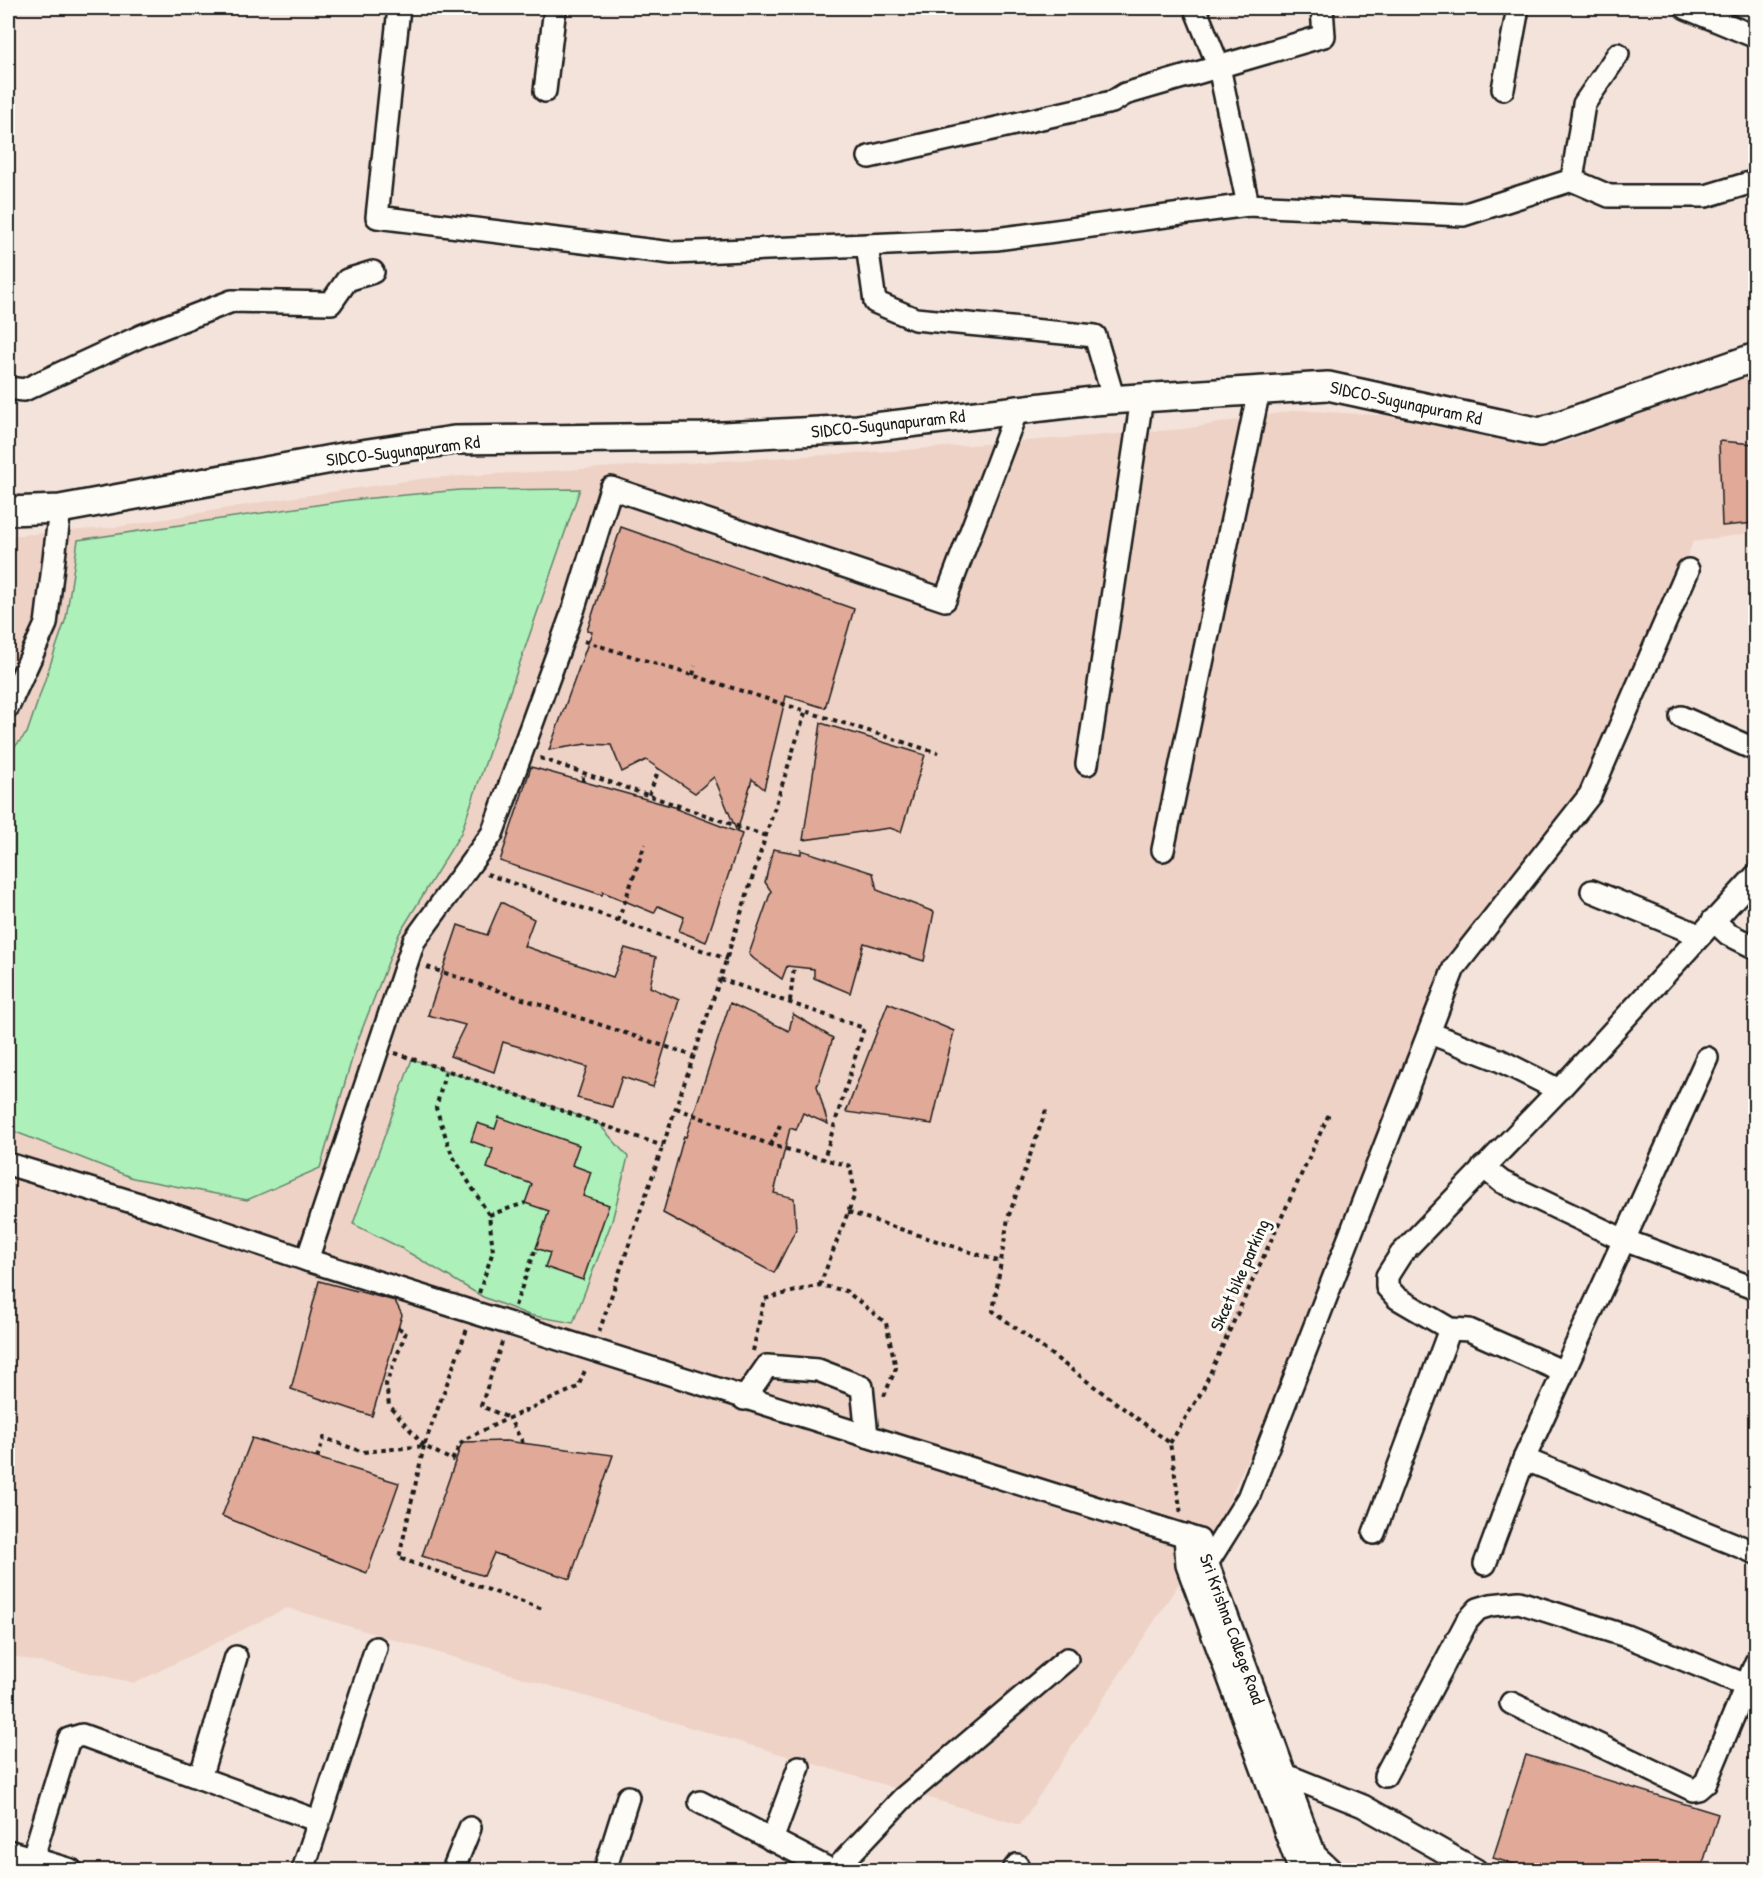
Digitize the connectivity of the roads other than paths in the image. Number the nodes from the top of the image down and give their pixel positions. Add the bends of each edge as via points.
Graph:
1 (399, 8) edge
2 (555, 8) edge
3 (1195, 8) edge
4 (1322, 8) edge
5 (1518, 8) edge
6 (1687, 8) edge
7 (1755, 37) edge
8 (1618, 54) dead end
9 (1219, 67) junction
10 (1503, 89) dead end
11 (545, 91) dead end
12 (869, 157) dead end
13 (1572, 180) junction
14 (1755, 181) edge
15 (1248, 205) junction
16 (867, 245) junction
17 (373, 272) dead end
18 (1755, 357) edge
19 (8, 388) edge
20 (1259, 390) junction
21 (1142, 398) junction
22 (1114, 400) junction
23 (1017, 410) junction
24 (60, 509) junction
25 (8, 511) edge
26 (1688, 570) dead end
27 (8, 707) edge
28 (1681, 717) dead end
29 (1755, 750) edge
30 (1087, 764) dead end
31 (1163, 850) dead end
32 (1755, 876) edge
33 (1592, 891) dead end
34 (1706, 928) junction
35 (1755, 948) edge
36 (1440, 1037) dead end
37 (1707, 1058) dead end
38 (1559, 1090) junction
39 (8, 1164) edge
40 (1483, 1167) junction
41 (1624, 1240) junction
42 (307, 1260) junction
43 (1755, 1289) edge
44 (1450, 1329) junction
45 (1564, 1372) junction
46 (744, 1399) junction
47 (867, 1436) junction
48 (1524, 1459) junction
49 (1374, 1533) dead end
50 (1185, 1535) junction
51 (1755, 1553) edge
52 (1206, 1561) junction
53 (1485, 1564) dead end
54 (1194, 1584) junction
55 (376, 1648) dead end
56 (236, 1657) dead end
57 (1067, 1659) dead end
58 (1755, 1662) edge
59 (1746, 1685) junction
60 (1511, 1703) dead end
61 (799, 1767) dead end
62 (1286, 1775) junction
63 (1385, 1776) dead end
64 (200, 1778) junction
65 (628, 1797) dead end
66 (700, 1802) dead end
67 (318, 1821) junction
68 (470, 1828) dead end
69 (772, 1840) junction
70 (8, 1851) edge
71 (30, 1864) edge
72 (71, 1870) edge
73 (303, 1870) edge
74 (453, 1870) edge
75 (605, 1870) edge
76 (831, 1870) edge
77 (836, 1870) edge
78 (1304, 1870) edge
79 (1331, 1870) edge
80 (1476, 1870) edge

1 - 16 street via 377,217 672,253
2 - 11 street
3 - 9 street
4 - 9 street via 1324,36
5 - 10 street
6 - 7 street
8 - 13 street via 1584,104
9 - 12 street via 1125,94 1112,102
9 - 15 street
13 - 14 street via 1609,196 1706,196
13 - 15 street via 1463,215
15 - 16 street via 996,239
16 - 22 street via 875,302 915,319 1095,336
17 - 19 street via 347,280 331,303 232,301 141,336 24,390
18 - 20 street, SIDCO-Sugunapuram Rd via 1540,432 1328,386
20 - 21 street, SIDCO-Sugunapuram Rd
20 - 31 street
21 - 22 street, SIDCO-Sugunapuram Rd
21 - 30 street
22 - 23 street, SIDCO-Sugunapuram Rd
23 - 24 street, SIDCO-Sugunapuram Rd via 858,429 703,437 454,440
23 - 42 street via 945,600 611,488 565,635 492,834 414,941
24 - 25 street, SIDCO-Sugunapuram Rd
24 - 27 street via 46,624
26 - 52 street via 1590,795 1454,968 1248,1498
28 - 29 street
32 - 34 street
33 - 34 street
34 - 35 street
34 - 38 street
36 - 38 street
37 - 41 street
38 - 40 street
39 - 42 street, Sri Krishna College Road
40 - 41 street via 1502,1182
40 - 44 street via 1401,1254 1387,1276 1387,1287 1397,1298
41 - 43 street
41 - 45 street
42 - 46 street, Sri Krishna College Road
44 - 45 street via 1469,1330
44 - 49 street
45 - 48 street
46 - 47 street, Sri Krishna College Road
46 - 47 street via 767,1366 818,1370 862,1387
47 - 50 street, Sri Krishna College Road
48 - 51 street
48 - 53 street
50 - 52 street, Sri Krishna College Road via 1199,1540
50 - 54 street via 1186,1565
52 - 54 street
52 - 62 street, Sri Krishna College Road
54 - 78 street via 1297,1863
55 - 67 street
56 - 64 street
57 - 77 street via 903,1798
58 - 59 street
59 - 60 street via 1706,1782 1698,1790
59 - 63 street via 1626,1636 1520,1602 1491,1605 1478,1609 1467,1621
61 - 69 street
62 - 79 street, Sri Krishna College Road via 1315,1855
62 - 80 street via 1363,1806
64 - 67 street
64 - 71 street via 82,1735 74,1736 69,1739
65 - 75 street
66 - 69 street
67 - 73 street
68 - 74 street
69 - 76 street
70 - 71 street
71 - 72 street

